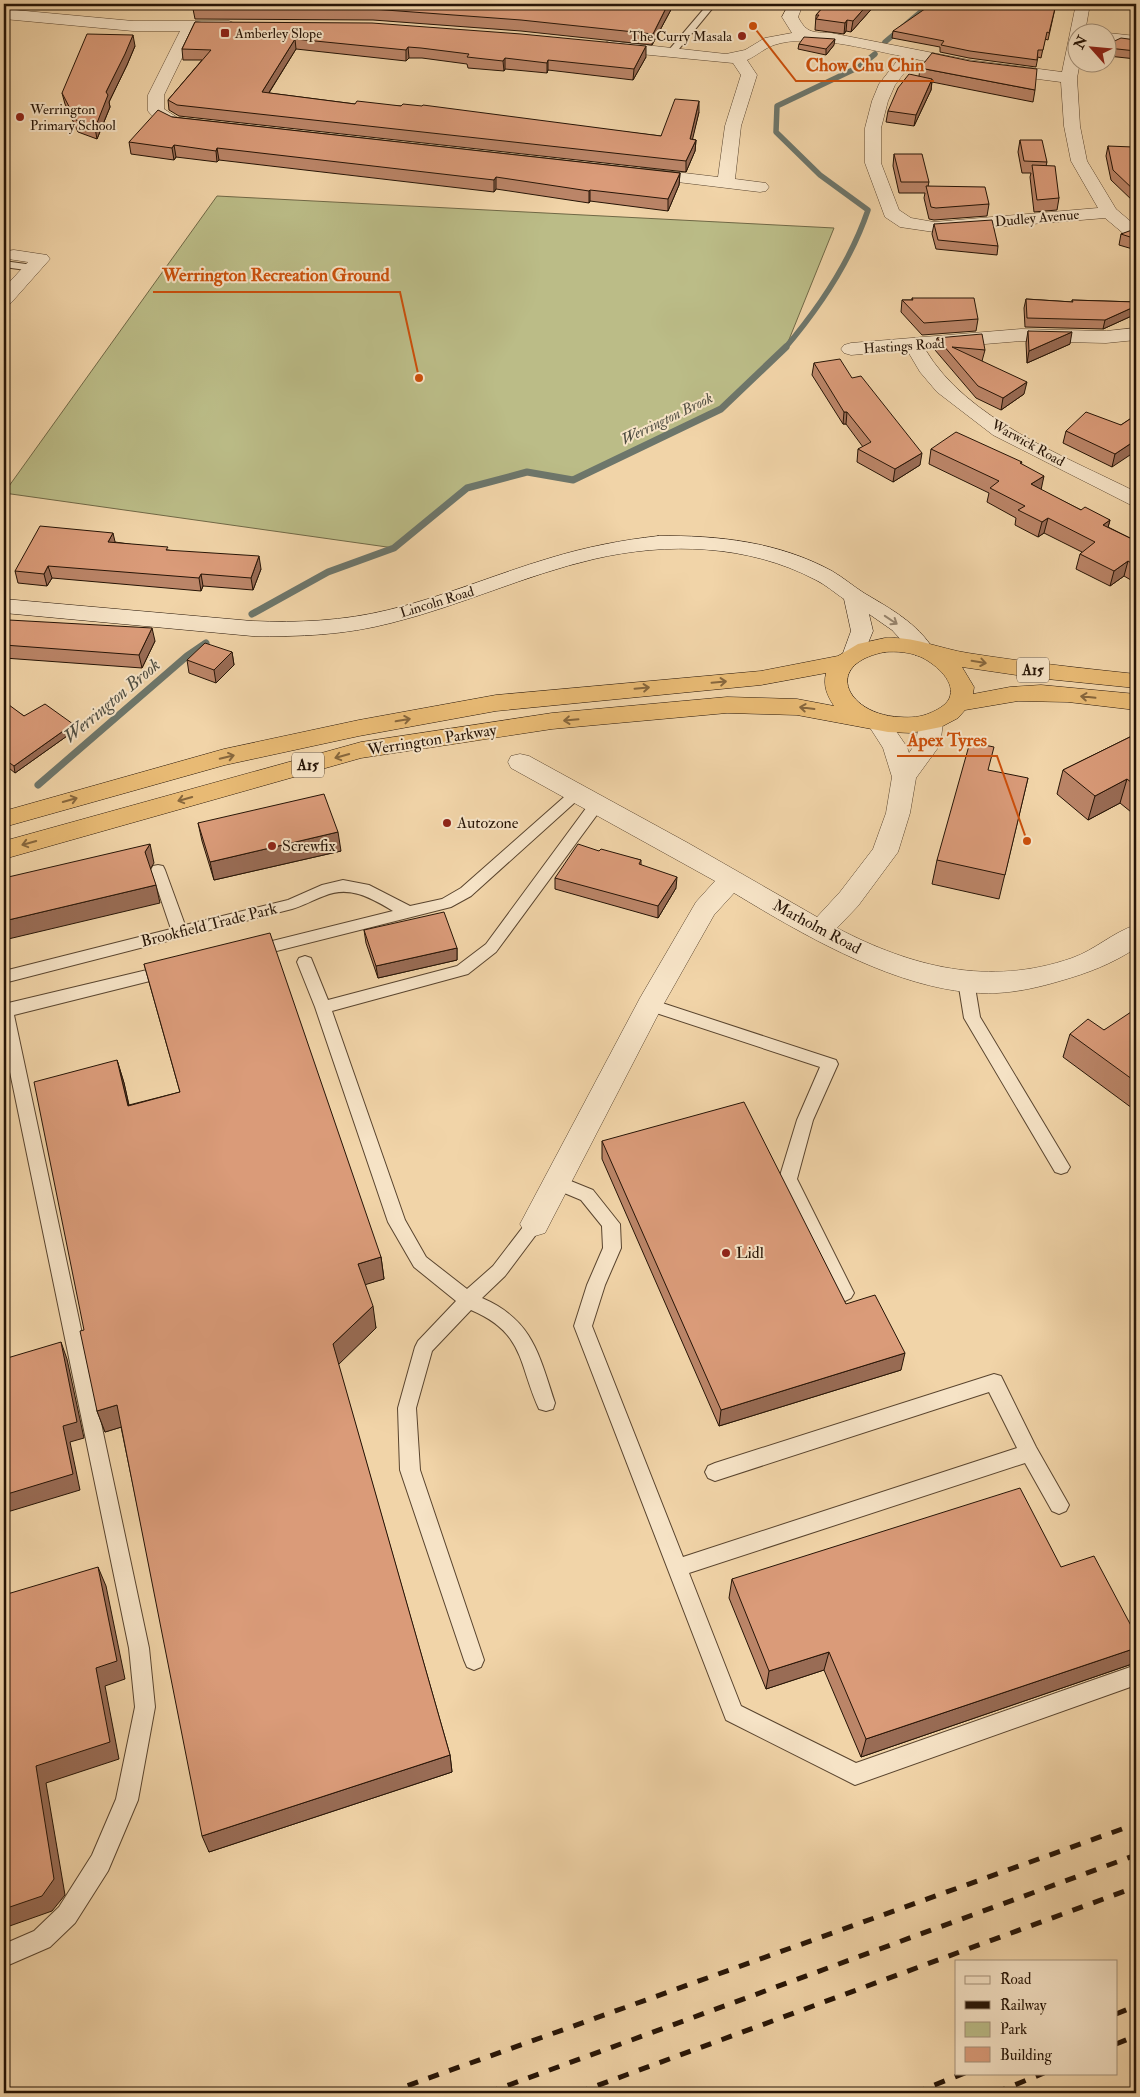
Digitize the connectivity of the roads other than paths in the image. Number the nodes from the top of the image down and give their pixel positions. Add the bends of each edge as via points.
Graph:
1 (712, 4) edge
2 (796, 4) edge
3 (1083, 4) edge
4 (9, 10) edge
5 (1080, 22) edge
6 (793, 24) junction
7 (190, 27) junction
8 (246, 27) edge
9 (806, 36) junction
10 (782, 38) junction
11 (1118, 39) edge
12 (1136, 41) edge
13 (594, 45) edge
14 (671, 53) junction
15 (911, 54) junction
16 (738, 58) junction
17 (1070, 72) edge
18 (1069, 78) junction
19 (212, 126) edge
20 (627, 171) edge
21 (726, 182) junction
22 (760, 187) dead end
23 (1109, 212) junction
24 (1136, 235) edge
25 (9, 259) edge
26 (4, 299) edge
27 (1136, 334) edge
28 (914, 346) junction
29 (851, 350) dead end
30 (1133, 494) edge
31 (854, 596) junction
32 (4, 606) edge
33 (927, 651) junction
34 (849, 658) junction
35 (1136, 681) edge
36 (1136, 702) edge
37 (958, 704) junction
38 (876, 722) junction
39 (931, 723) junction
40 (520, 762) dead end
41 (904, 778) junction
42 (587, 798) junction
43 (4, 819) edge
44 (4, 850) edge
45 (158, 870) dead end
46 (731, 879) junction
47 (410, 913) junction
48 (819, 931) junction
49 (180, 932) junction
50 (1136, 935) edge
51 (235, 955) edge
52 (305, 962) dead end
53 (186, 967) edge
54 (4, 977) edge
55 (966, 980) junction
56 (650, 1005) junction
57 (323, 1007) junction
58 (4, 1011) edge
59 (1061, 1167) dead end
60 (556, 1182) junction
61 (535, 1224) joint
62 (845, 1293) dead end
63 (468, 1300) junction
64 (546, 1403) dead end
65 (1029, 1453) junction
66 (715, 1472) dead end
67 (1059, 1505) dead end
68 (677, 1568) junction
69 (474, 1660) dead end
70 (1136, 1675) edge
71 (4, 1956) edge

1 - 14 lane
2 - 6 street via 790,17
3 - 5 street
4 - 7 street via 105,24
6 - 9 street
6 - 10 street
7 - 8 street
7 - 19 street via 156,95 156,111 174,122
9 - 10 street
9 - 15 street
10 - 16 street
11 - 12 street
13 - 14 street
14 - 16 street
15 - 18 street
15 - 23 street, Dudley Avenue via 887,84 873,128 873,163 891,213 906,223 934,227
16 - 21 street via 749,75 733,126
17 - 18 street
18 - 23 street via 1072,126 1079,161
20 - 21 street
21 - 22 street
23 - 24 street
25 - 26 street via 41,258
27 - 28 street, Hastings Road via 1106,337 1021,335
28 - 29 street, Hastings Road
28 - 30 street, Warwick Road via 944,388 1000,431
31 - 32 street, Lincoln Road via 823,575 756,550 697,542 663,542 594,552 414,610 331,627 224,627
31 -> 33 street, Lincoln Road via 897,622
31 - 34 street via 862,631
33 - 34 highway, A15 via 887,645 869,648
33 -> 35 highway, A15 via 978,662
33 - 37 highway, A15 via 948,663 958,674 962,684
34 - 38 highway, A15 via 836,672 838,695 858,715
43 -> 34 highway, Werrington Parkway / A15 via 224,757 349,730 496,703 761,678
36 -> 37 highway, A15 via 1026,693
37 - 39 highway, A15 via 943,718
38 - 39 highway, A15 via 902,727
38 - 41 street via 895,747
38 -> 44 highway, Werrington Parkway / A15 via 818,710 769,705 727,705 552,721 361,750
39 - 41 street via 928,745
40 - 42 street, Marholm Road
41 - 48 street via 898,813 885,852 849,899
42 - 46 street, Marholm Road
42 - 47 lane via 466,892 446,903
42 - 57 lane via 491,948 462,970
45 - 49 lane
46 - 48 street, Marholm Road
46 - 56 street via 705,908
47 - 49 lane, Brookfield Trade Park via 357,887 334,887 292,904
47 - 51 lane
48 - 55 street, Marholm Road via 858,950 934,976
49 - 54 lane, Brookfield Trade Park
50 - 55 street, Marholm Road via 1094,960 1041,977 985,983
52 - 57 lane
53 - 58 lane
55 - 59 lane via 972,1018
56 - 60 street
56 - 62 lane via 830,1064 805,1120 788,1179
57 - 63 lane via 397,1222 420,1262
58 - 71 lane via 140,1648 145,1707 127,1800 100,1863 67,1915 42,1939
60 - 61 street
60 - 68 lane via 587,1195 611,1224 612,1248 583,1326
61 - 63 lane via 499,1271
63 - 64 lane via 500,1316 518,1333
63 - 69 lane via 424,1347 407,1408 410,1470
65 - 66 lane via 994,1382
65 - 67 lane
65 - 68 lane
68 - 70 lane via 733,1713 855,1774

